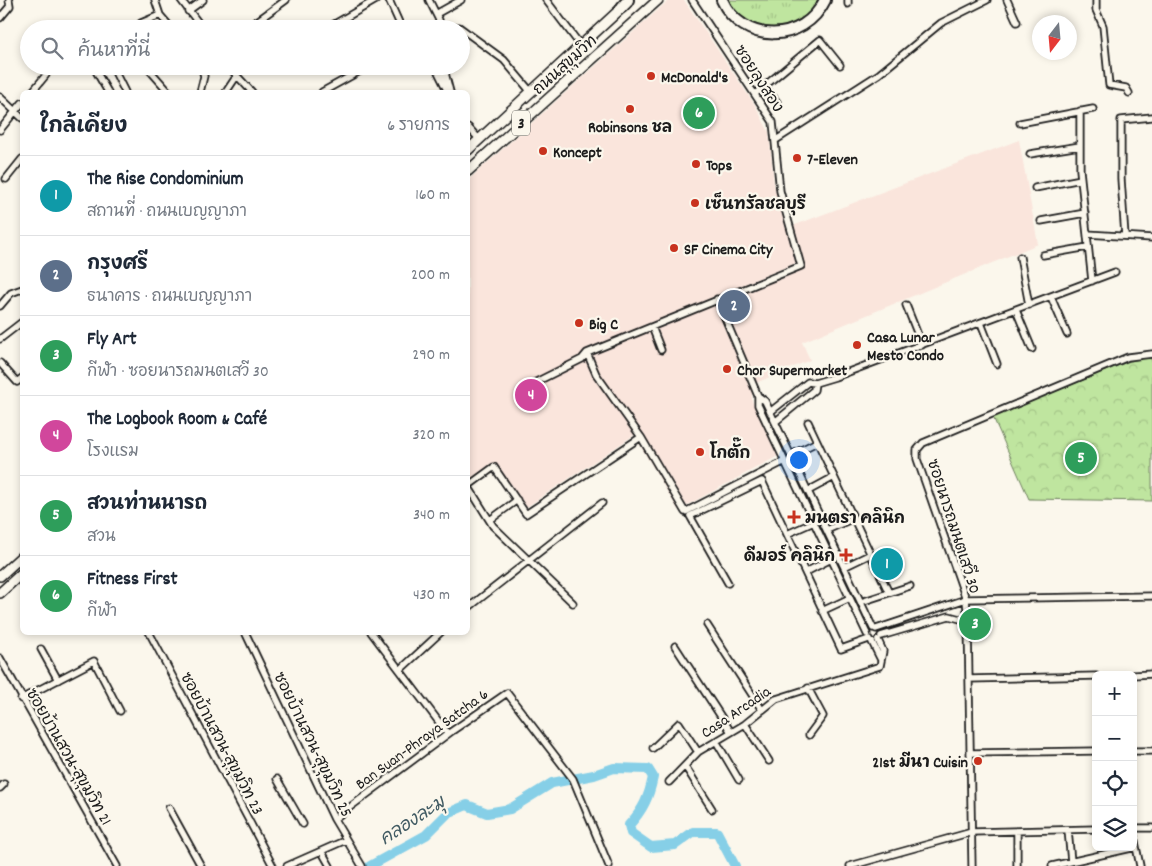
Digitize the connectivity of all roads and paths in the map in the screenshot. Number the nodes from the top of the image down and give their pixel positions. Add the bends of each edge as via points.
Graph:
1 (10, 0) edge
2 (155, 0) edge
3 (181, 0) edge
4 (203, 0) edge
5 (286, 0) edge
6 (376, 0) edge
7 (389, 0) edge
8 (429, 0) edge
9 (461, 0) edge
10 (546, 0) edge
11 (658, 0) edge
12 (692, 0) edge
13 (722, 0) edge
14 (825, 0) edge
15 (987, 0) edge
16 (1007, 0) edge
17 (1096, 0) edge
18 (625, 2) edge
19 (188, 11) junction
20 (160, 15) junction
21 (0, 18) edge
22 (148, 20) edge
23 (164, 20) edge
24 (196, 20) edge
25 (258, 20) edge
26 (342, 20) edge
27 (398, 20) edge
28 (1017, 22) dead end
29 (470, 35) edge
30 (581, 46) junction
31 (840, 65) dead end
32 (46, 75) dead end
33 (99, 75) edge
34 (116, 75) edge
35 (154, 75) edge
36 (204, 75) edge
37 (353, 75) edge
38 (440, 75) edge
39 (236, 77) joint
40 (765, 87) junction
41 (34, 90) edge
42 (107, 90) edge
43 (124, 90) edge
44 (167, 90) edge
45 (200, 90) edge
46 (227, 90) edge
47 (250, 90) edge
48 (326, 90) edge
49 (448, 90) edge
50 (531, 92) junction
51 (1130, 93) dead end
52 (755, 94) junction
53 (0, 97) edge
54 (776, 102) dead end
55 (20, 106) edge
56 (1093, 109) dead end
57 (1080, 111) junction
58 (16, 112) junction
59 (20, 116) edge
60 (1152, 117) edge
61 (498, 122) junction
62 (1020, 123) dead end
63 (470, 129) edge
64 (0, 130) edge
65 (509, 134) junction
66 (480, 139) junction
67 (776, 140) junction
68 (1080, 146) junction
69 (470, 148) edge
70 (1030, 154) dead end
71 (20, 162) edge
72 (470, 169) edge
73 (6, 179) dead end
74 (1081, 180) junction
75 (1035, 188) dead end
76 (1085, 213) junction
77 (1042, 221) dead end
78 (1087, 234) junction
79 (1125, 236) junction
80 (1152, 238) edge
81 (1088, 247) junction
82 (1043, 255) dead end
83 (1020, 257) dead end
84 (1115, 272) dead end
85 (1092, 281) junction
86 (20, 290) edge
87 (1051, 297) junction
88 (717, 299) junction
89 (906, 305) dead end
90 (1029, 305) junction
91 (0, 306) edge
92 (1016, 310) junction
93 (981, 323) junction
94 (20, 324) edge
95 (652, 327) junction
96 (1068, 334) dead end
97 (0, 339) edge
98 (922, 345) junction
99 (1032, 349) dead end
100 (661, 350) dead end
101 (586, 353) junction
102 (1152, 354) edge
103 (0, 363) edge
104 (997, 364) dead end
105 (20, 380) edge
106 (815, 384) junction
107 (528, 386) dead end
108 (758, 396) junction
109 (770, 412) junction
110 (775, 422) junction
111 (808, 422) dead end
112 (641, 437) junction
113 (817, 442) junction
114 (790, 455) junction
115 (785, 461) junction
116 (797, 469) junction
117 (790, 472) junction
118 (834, 478) junction
119 (470, 485) edge
120 (470, 489) edge
121 (808, 491) junction
122 (517, 500) junction
123 (602, 503) dead end
124 (854, 518) junction
125 (490, 520) junction
126 (814, 522) junction
127 (827, 530) junction
128 (788, 534) junction
129 (834, 545) junction
130 (826, 548) junction
131 (871, 554) junction
132 (20, 558) edge
133 (529, 559) junction
134 (832, 559) junction
135 (844, 567) junction
136 (806, 572) junction
137 (20, 574) edge
138 (0, 576) edge
139 (728, 583) dead end
140 (910, 586) dead end
141 (0, 592) edge
142 (889, 593) junction
143 (1152, 596) edge
144 (850, 598) junction
145 (966, 599) junction
146 (573, 602) dead end
147 (861, 602) junction
148 (470, 606) edge
149 (822, 611) junction
150 (922, 613) junction
151 (924, 621) junction
152 (968, 621) junction
153 (707, 625) dead end
154 (875, 628) junction
155 (151, 635) edge
156 (245, 635) edge
157 (372, 635) edge
158 (438, 635) edge
159 (873, 638) junction
160 (675, 646) dead end
161 (41, 649) dead end
162 (0, 658) edge
163 (400, 670) junction
164 (1152, 674) edge
165 (1137, 675) edge
166 (1092, 676) edge
167 (969, 679) junction
168 (58, 680) junction
169 (808, 688) junction
170 (21, 698) junction
171 (762, 710) junction
172 (120, 711) dead end
173 (746, 724) junction
174 (731, 732) junction
175 (448, 734) junction
176 (809, 735) dead end
177 (716, 742) junction
178 (652, 748) dead end
179 (1092, 751) edge
180 (1137, 751) edge
181 (1152, 751) edge
182 (698, 752) junction
183 (970, 753) junction
184 (769, 761) dead end
185 (685, 766) junction
186 (277, 779) dead end
187 (740, 780) dead end
188 (669, 782) dead end
189 (169, 808) dead end
190 (712, 809) dead end
191 (334, 819) junction
192 (302, 824) dead end
193 (1152, 828) edge
194 (1092, 829) edge
195 (1068, 830) junction
196 (1137, 830) edge
197 (1017, 831) junction
198 (972, 832) junction
199 (346, 840) junction
200 (1119, 851) edge
201 (1137, 851) edge
202 (322, 852) junction
203 (1071, 862) junction
204 (301, 864) edge
205 (116, 866) edge
206 (201, 866) edge
207 (273, 866) edge
208 (287, 866) edge
209 (330, 866) edge
210 (362, 866) edge
211 (610, 866) edge
212 (850, 866) edge
213 (972, 866) edge
214 (1017, 866) edge
215 (1052, 866) edge
216 (1140, 866) edge

1 - 21 street via 10,6
2 - 20 street
3 - 19 street
4 - 19 street
5 - 25 street
6 - 26 street
7 - 27 street
8 - 9 street via 438,17
10 - 30 street
11 - 65 main road, ถนนสุขุมวิท / 3
12 - 52 street, ซอยลุงสอง
13 - 14 highway via 730,14 746,27 774,34 803,25
15 - 67 street via 941,22 879,74
16 - 28 street
17 - 51 street via 1096,10 1103,26 1110,85 1126,88
18 - 30 main road, ถนนสุขุมวิท / 3
19 - 24 street
20 - 22 street
20 - 23 street
29 - 50 street via 504,60
30 - 50 main road, ถนนสุขุมวิท / 3
31 - 40 street via 820,40
32 - 41 street
33 - 42 street
34 - 43 street
35 - 44 street
36 - 45 street
37 - 48 street
38 - 49 street
39 - 46 street
39 - 47 street
40 - 52 street
40 - 54 street
50 - 61 main road, ถนนสุขุมวิท / 3
52 - 67 street, ซอยลุงสอง via 773,122
53 - 58 street
55 - 58 street
56 - 57 street
57 - 62 street
57 - 68 street
58 - 59 street
58 - 64 street
60 - 79 street via 1121,120
61 - 65 main road via 507,125
61 - 66 main road, ถนนสุขุมวิท / 3
63 - 66 street
65 - 72 main road, ถนนสุขุมวิท / 3
66 - 69 main road, ถนนสุขุมวิท / 3
67 - 88 street, ซอยลุงสอง via 780,191 801,266
68 - 70 street
68 - 74 street
71 - 73 street
74 - 75 street
74 - 76 street
76 - 77 street
76 - 78 street
78 - 79 street
78 - 81 street
79 - 80 street
81 - 82 street
81 - 85 street
83 - 90 street
84 - 85 street
85 - 87 street
86 - 91 street via 11,293
87 - 90 street
87 - 96 street
88 - 95 street
88 - 108 street
89 - 98 street
90 - 92 street
92 - 93 street
92 - 99 street
93 - 98 street
93 - 104 street
94 - 97 street
95 - 100 street
95 - 101 street
98 - 106 street
101 - 107 street via 582,359
101 - 112 street via 596,374
102 - 145 street, ซอยนารถมนตเสวี 30 via 1128,358 923,443 917,450 917,459
103 - 105 street via 17,382
106 - 109 street via 808,382
106 - 110 street via 814,390
108 - 109 street via 765,401
108 - 115 street via 758,405
109 - 110 street
110 - 114 street
111 - 113 street
112 - 115 street via 685,512
112 - 122 street via 526,514
113 - 114 street
113 - 118 street
114 - 116 street
115 - 117 street
116 - 117 street
116 - 121 street
117 - 126 street
118 - 121 street
118 - 124 street
119 - 122 street via 494,467
120 - 125 street
121 - 127 street
122 - 125 street
123 - 133 street
124 - 127 street
124 - 131 street
125 - 133 street
126 - 128 street
126 - 130 street
127 - 129 street
128 - 136 street
128 - 139 street via 762,481 690,516
129 - 130 street
129 - 135 street
130 - 134 street
131 - 135 street
131 - 142 street
132 - 138 main road
133 - 146 street
133 - 148 street
134 - 136 street
134 - 144 street
135 - 147 street
136 - 149 street
137 - 141 main road
140 - 142 street
142 - 147 street
143 - 145 street
144 - 149 street
144 - 159 street
145 - 150 street
145 - 152 street, ซอยนารถมนตเสวี 30
147 - 154 street
149 - 159 street via 840,649
150 - 151 street
150 - 154 street
151 - 152 street via 949,616
151 - 159 street
152 - 167 street, ซอยนารถมนตเสวี 30
153 - 171 street
154 - 159 street
154 - 159 street
155 - 207 street, ซอยบ้านสวน-สุขุมวิท 23
156 - 191 street, ซอยบ้านสวน-สุขุมวิท 25
157 - 163 street
158 - 163 street
159 - 169 street, Casa Arcadia via 883,651 880,666
160 - 174 street
161 - 168 street
162 - 170 street, ซอยบ้านสวน-สุขุมวิท 21
163 - 175 street
164 - 165 street
166 - 167 street
167 - 183 street, ซอยนารถมนตเสวี 30
168 - 170 street
168 - 172 street via 94,661
169 - 171 street, Casa Arcadia via 776,698
169 - 176 street via 823,716
170 - 205 street, ซอยบ้านสวน-สุขุมวิท 21
171 - 173 street, Casa Arcadia
173 - 174 street, Casa Arcadia
173 - 184 street
174 - 177 street, Casa Arcadia
175 - 191 street, Ban Suan-Phraya Satcha 6
175 - 211 street, Ban Suan-Phraya Satcha 6 via 506,693 570,774
177 - 182 street, Casa Arcadia
177 - 187 street
178 - 182 street via 679,723
179 - 183 street
180 - 181 street
182 - 185 street, Casa Arcadia
183 - 198 street, ซอยนารถมนตเสวี 30
185 - 188 street, Casa Arcadia
185 - 190 street
186 - 192 street
189 - 206 street
191 - 199 street, ซอยบ้านสวน-สุขุมวิท 25
193 - 196 street
194 - 195 street
195 - 197 street
195 - 203 street
197 - 198 street
197 - 214 street
198 - 212 street
198 - 213 street, ซอยนารถมนตเสวี 30
199 - 202 street
199 - 210 street, ซอยบ้านสวน-สุขุมวิท 25
200 - 203 street
201 - 216 street
202 - 204 street
202 - 209 street
203 - 215 street
204 - 208 street

